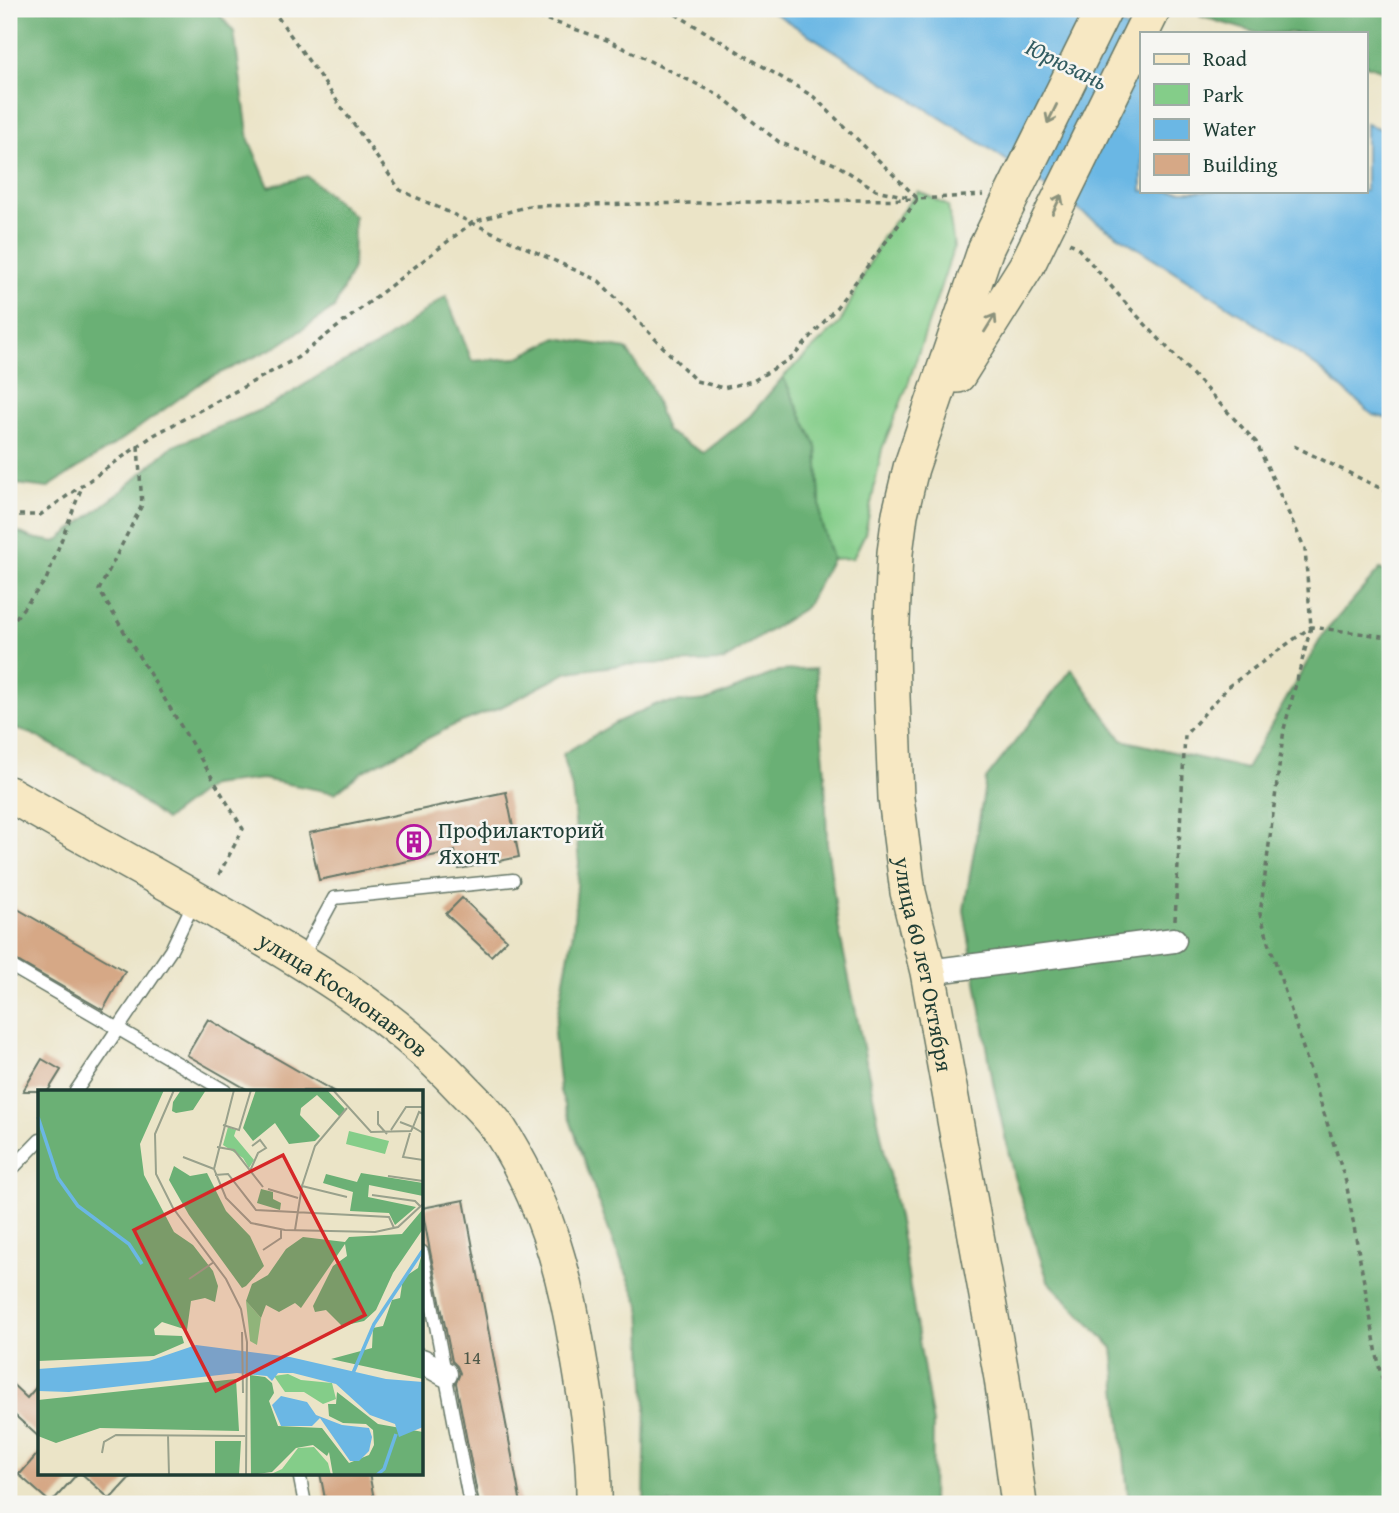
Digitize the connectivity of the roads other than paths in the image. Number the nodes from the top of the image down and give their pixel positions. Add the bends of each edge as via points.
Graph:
1 (1104, 9) edge
2 (1153, 9) edge
3 (1142, 32) edge
4 (1140, 35) edge
5 (928, 422) junction
6 (9, 794) edge
7 (513, 880) dead end
8 (196, 899) junction
9 (1174, 940) road end
10 (300, 961) junction
11 (9, 965) edge
12 (928, 972) junction
13 (118, 1028) junction
14 (77, 1090) edge
15 (223, 1090) edge
16 (38, 1142) edge
17 (9, 1172) edge
18 (424, 1263) edge
19 (424, 1363) edge
20 (445, 1374) junction
21 (299, 1474) edge
22 (305, 1504) edge
23 (470, 1504) edge
24 (594, 1504) edge
25 (1019, 1504) edge

1 -> 5 main road, bridge via 986,248
3 -> 2 main road, bridge
5 -> 4 main road, bridge via 1027,265
5 - 12 main road, улица 60 лет Октября via 900,514 891,644 896,798 908,892
6 - 8 main road, улица Космонавтов
7 - 10 lane via 334,898
8 - 10 main road, улица Космонавтов
8 - 13 lane via 171,950
9 - 12 street
10 - 24 main road, улица Космонавтов via 378,1011 440,1064 497,1126 525,1171 554,1241 571,1311 588,1406
11 - 13 lane
12 - 25 main road, улица 60 лет Октября via 1002,1378
13 - 14 lane
13 - 15 lane
16 - 17 lane
18 - 20 lane
19 - 20 street
20 - 23 lane
21 - 22 lane

